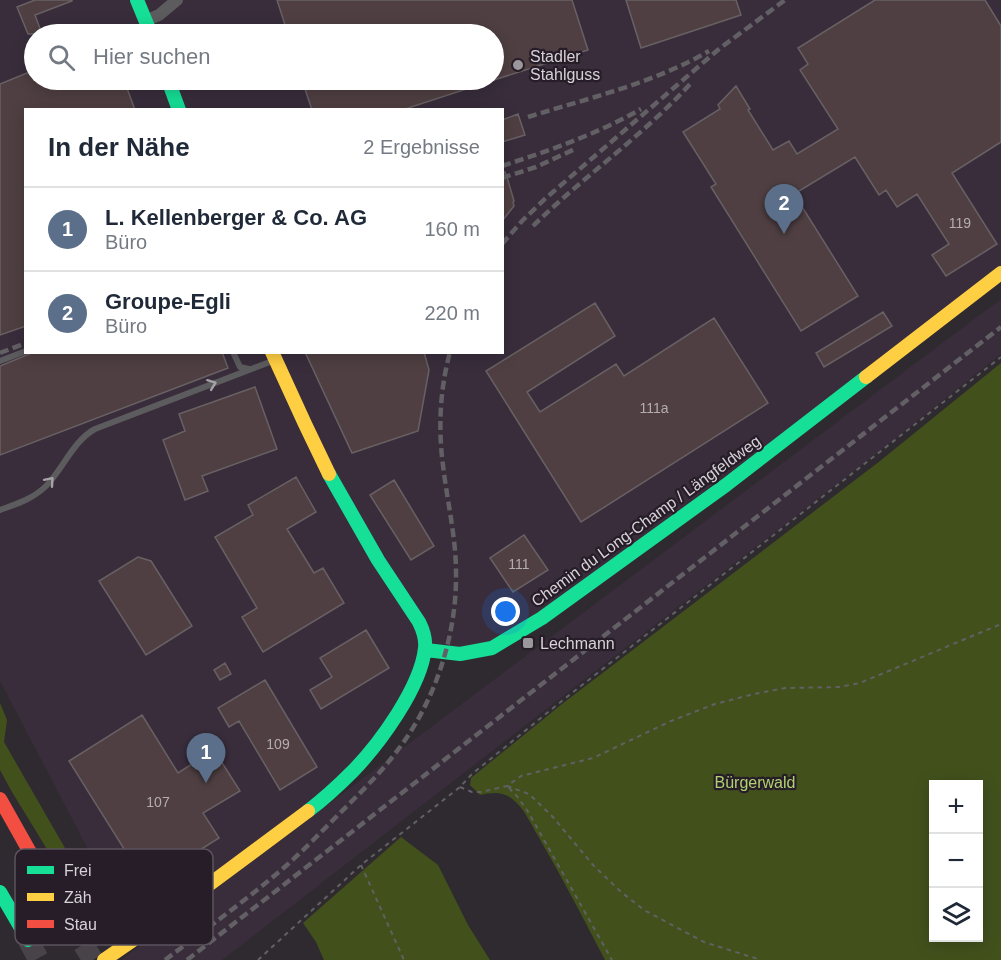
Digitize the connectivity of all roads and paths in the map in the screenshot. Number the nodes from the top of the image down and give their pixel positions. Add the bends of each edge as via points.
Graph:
1 (137, 0) edge
2 (177, 0) edge
3 (145, 21) junction
4 (146, 24) edge
5 (172, 90) edge
6 (178, 108) edge
7 (1001, 273) edge
8 (24, 352) edge
9 (234, 354) edge
10 (274, 356) edge
11 (1001, 357) edge
12 (0, 361) edge
13 (252, 369) junction
14 (0, 510) edge
15 (1001, 624) edge
16 (426, 650) junction
17 (507, 786) junction
18 (460, 787) junction
19 (0, 799) edge
20 (0, 823) edge
21 (19, 849) edge
22 (28, 849) edge
23 (361, 865) junction
24 (213, 881) edge
25 (0, 892) edge
26 (15, 918) edge
27 (125, 945) edge
28 (104, 960) edge
29 (258, 960) edge
30 (404, 960) edge
31 (612, 960) edge
32 (761, 960) edge

1 - 3 main road
2 - 3 street
3 - 4 main road
5 - 6 main road
7 - 16 main road, Chemin du Long-Champ / Längfeldweg via 726,485 542,618 492,648 460,654
8 - 12 lane
9 - 13 lane via 240,367
10 - 13 lane
10 - 16 main road via 350,513 423,631
11 - 18 path via 563,700
14 -> 13 lane via 41,491 90,432
15 - 17 path via 860,683 785,688 715,704 592,758 521,776
16 - 24 main road via 416,680 395,716 339,784
17 - 18 path via 481,792
17 - 31 path via 526,810
17 - 32 path via 530,794 593,865 644,910 704,942
18 - 23 path
19 - 22 main road
20 - 21 main road
23 - 29 path
23 - 30 path
25 - 26 main road
27 - 28 main road

